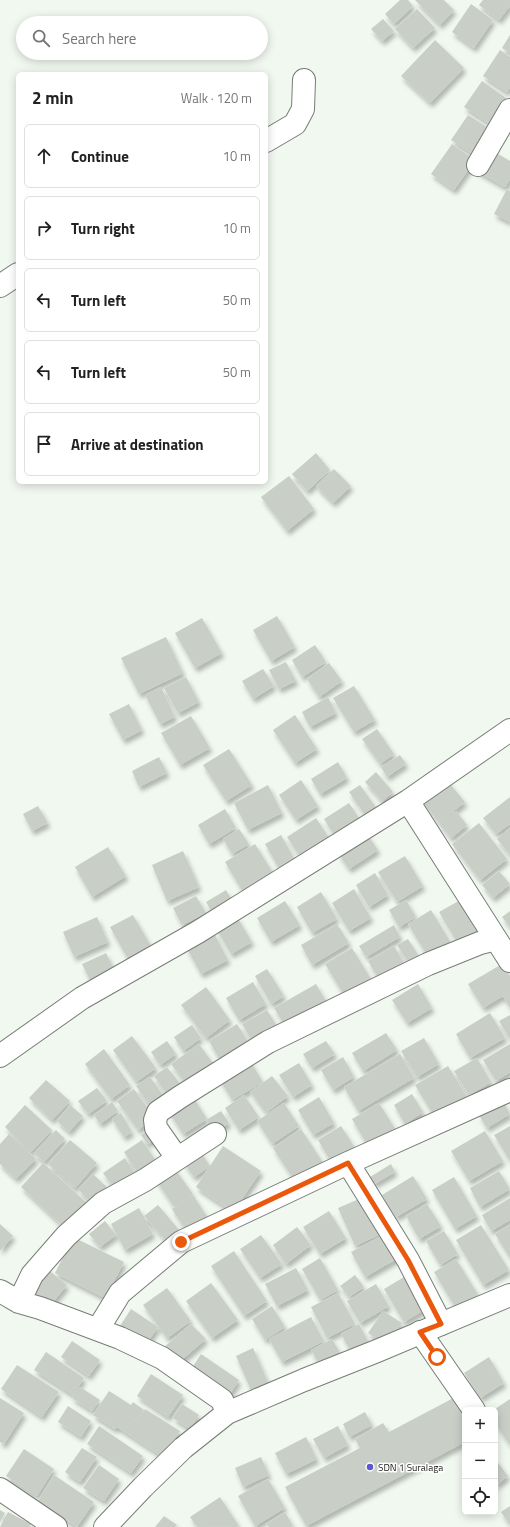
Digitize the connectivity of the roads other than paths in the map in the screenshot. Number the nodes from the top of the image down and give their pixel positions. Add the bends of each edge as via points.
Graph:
1 (304, 80) dead end
2 (510, 110) edge
3 (268, 140) edge
4 (478, 165) dead end
5 (16, 275) edge
6 (0, 286) edge
7 (510, 730) edge
8 (408, 801) junction
9 (496, 939) junction
10 (510, 961) edge
11 (0, 1056) edge
12 (510, 1090) edge
13 (215, 1134) dead end
14 (177, 1158) junction
15 (348, 1163) junction
16 (510, 1295) edge
17 (9, 1297) edge
18 (441, 1324) junction
19 (98, 1329) junction
20 (420, 1332) junction
21 (472, 1407) edge
22 (227, 1414) junction
23 (0, 1489) edge
24 (56, 1527) edge
25 (105, 1527) edge

1 - 3 street via 303,109 295,124
2 - 4 street
5 - 6 street
7 - 8 street
8 - 9 street
8 - 11 street via 198,932 82,998
9 - 10 street
9 - 14 street via 428,964 268,1042 158,1112 156,1128
12 - 15 street
13 - 14 street
14 - 17 street via 145,1180 103,1203 66,1236
15 - 18 street via 408,1260
15 - 19 street via 181,1242 120,1293
16 - 18 street
17 - 19 street
18 - 20 street
19 - 22 street via 162,1358 222,1400
20 - 21 street
20 - 22 street
22 - 25 street via 183,1448
23 - 24 street

